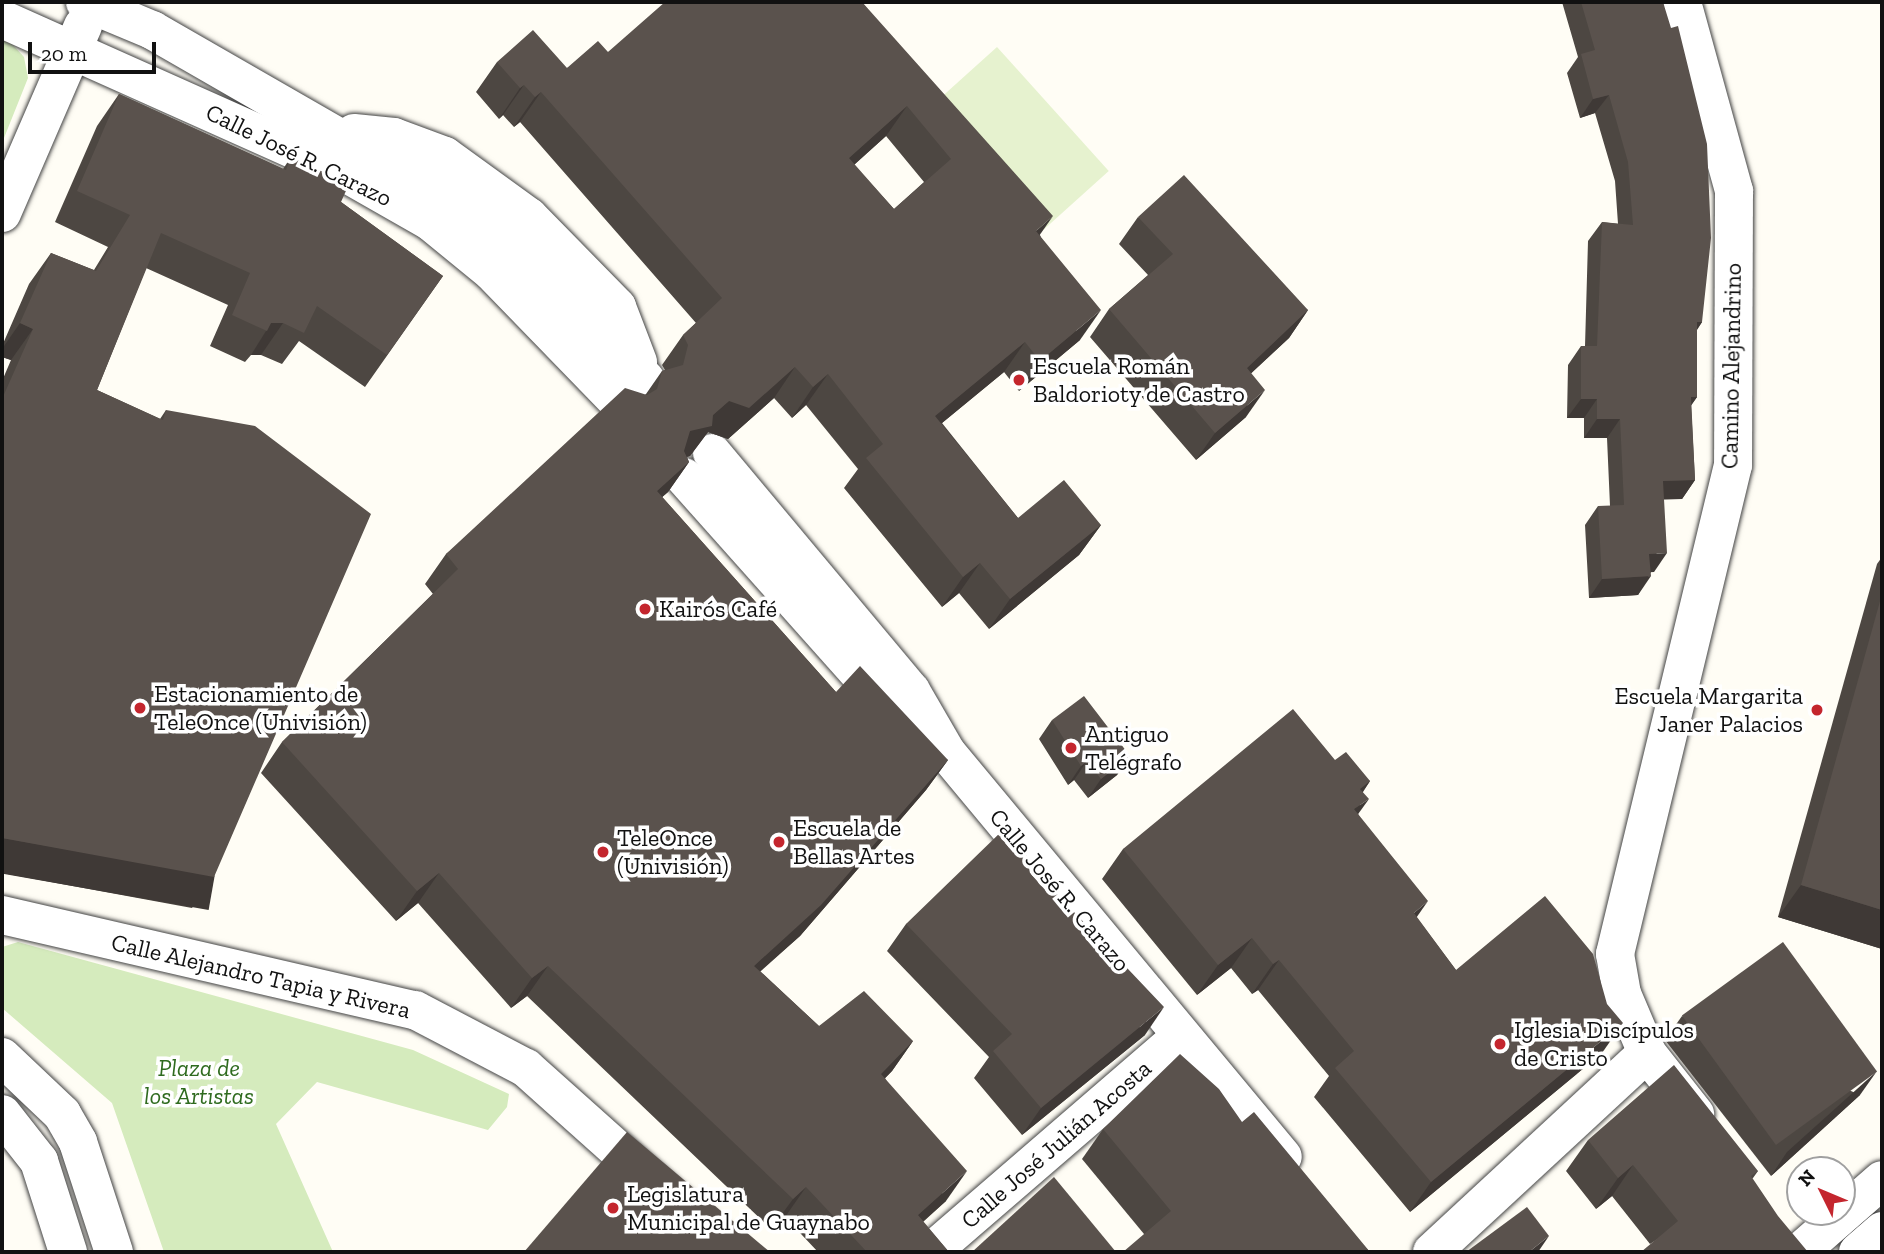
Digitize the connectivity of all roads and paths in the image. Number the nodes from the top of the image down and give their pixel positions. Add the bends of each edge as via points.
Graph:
1 (1682, 2) edge
2 (89, 3) edge
3 (139, 12) edge
4 (2, 19) edge
5 (72, 49) junction
6 (2, 213) edge
7 (698, 465) dead end
8 (2, 915) edge
9 (1181, 1036) junction
10 (1647, 1053) junction
11 (2, 1057) edge
12 (2, 1114) edge
13 (1716, 1141) edge
14 (1882, 1180) edge
15 (1311, 1190) edge
16 (1776, 1217) edge
17 (1882, 1231) edge
18 (1803, 1251) edge
19 (68, 1252) edge
20 (114, 1252) edge
21 (732, 1252) edge
22 (932, 1252) edge
23 (1432, 1252) edge
24 (1858, 1252) edge

1 - 10 street, Camino Alejandrino via 1734,191 1733,465 1618,920 1615,954 1622,994
2 - 3 street, Calle José R. Carazo
2 - 5 street
3 - 5 street, Calle José R. Carazo via 426,183 521,250 635,386 536,314 431,222 341,170
4 - 5 street, Calle José R. Carazo
5 - 6 street
7 - 9 street, Calle José R. Carazo via 891,709 947,753
8 - 21 street, Calle Alejandro Tapia y Rivera via 415,1010 526,1069
9 - 15 street, Calle José R. Carazo
9 - 22 street, Calle José Julián Acosta
10 - 13 street, Camino Alejandrino
10 - 23 street
11 - 20 street via 43,1090 68,1124
12 - 19 street via 40,1161
14 - 18 street
16 - 18 street
17 - 24 street

